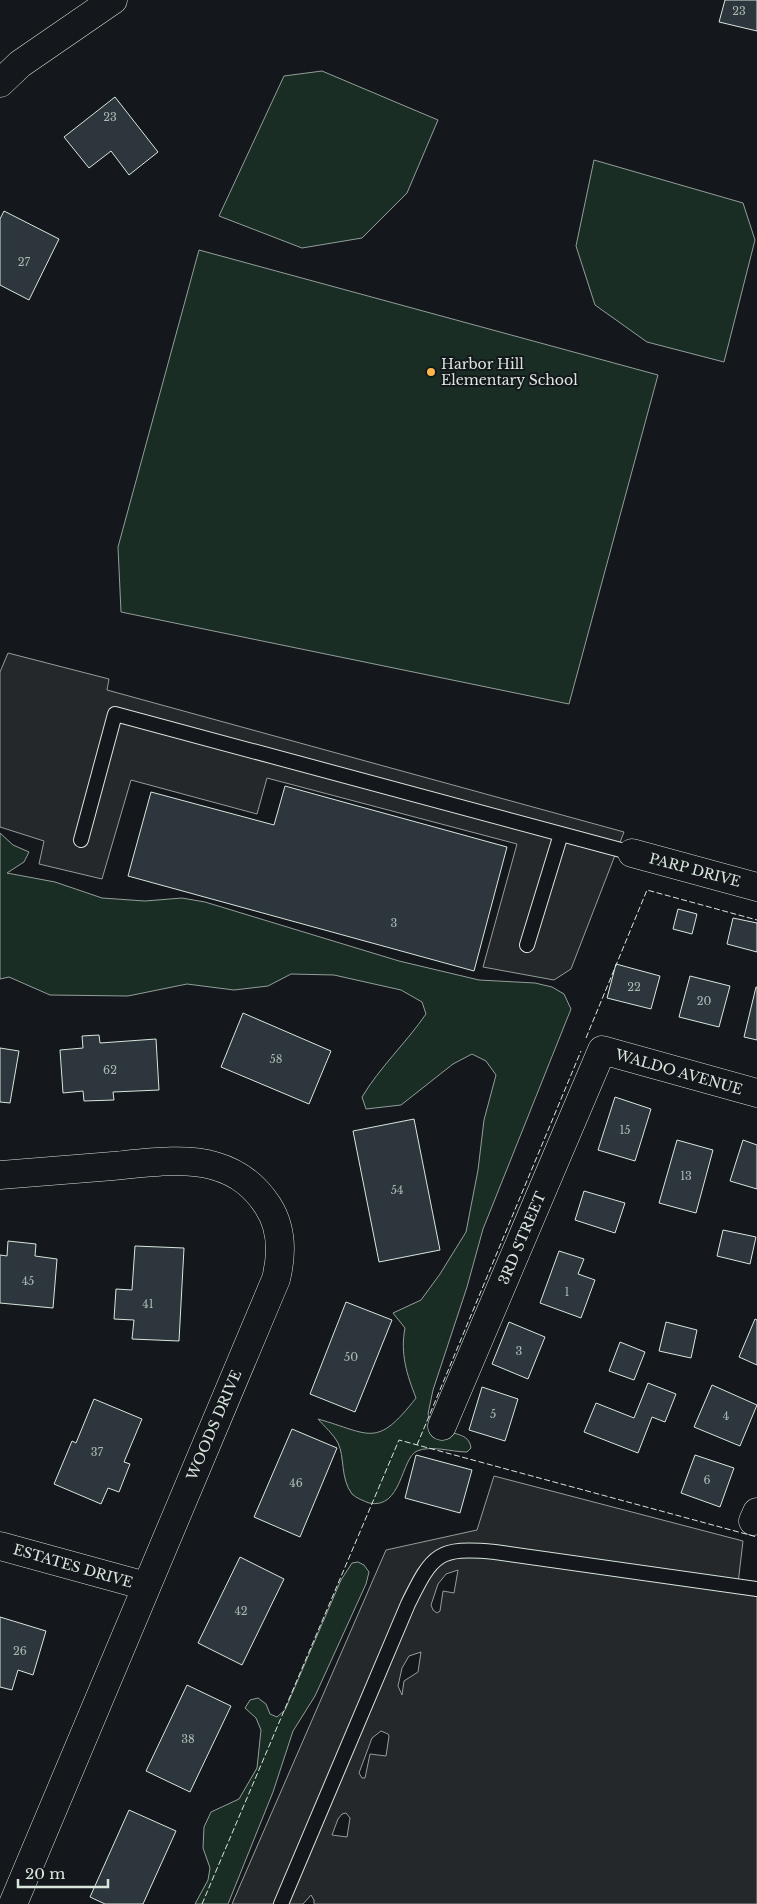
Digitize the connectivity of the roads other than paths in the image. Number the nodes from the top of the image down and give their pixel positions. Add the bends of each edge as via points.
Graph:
1 (113, 0) edge
2 (0, 83) edge
3 (561, 834) junction
4 (82, 840) dead end
5 (632, 853) joint
6 (757, 888) edge
7 (527, 945) dead end
8 (602, 1050) joint
9 (757, 1093) edge
10 (0, 1175) edge
11 (442, 1426) dead end
12 (0, 1546) edge
13 (146, 1586) junction
14 (757, 1589) edge
15 (13, 1904) edge
16 (281, 1904) edge

1 - 2 street via 20,64
3 - 4 lane via 115,714
3 - 5 lane
3 - 7 lane
5 - 6 street, PARP DRIVE
8 - 9 street, WALDO AVENUE
8 - 11 street, 3RD STREET
10 - 13 street, WOODS DRIVE via 155,1162 206,1164 246,1180 259,1192 275,1216 281,1261 276,1279
12 - 13 street, ESTATES DRIVE
13 - 15 street, WOODS DRIVE
14 - 16 lane via 495,1552 465,1549 440,1556 421,1577 408,1604

